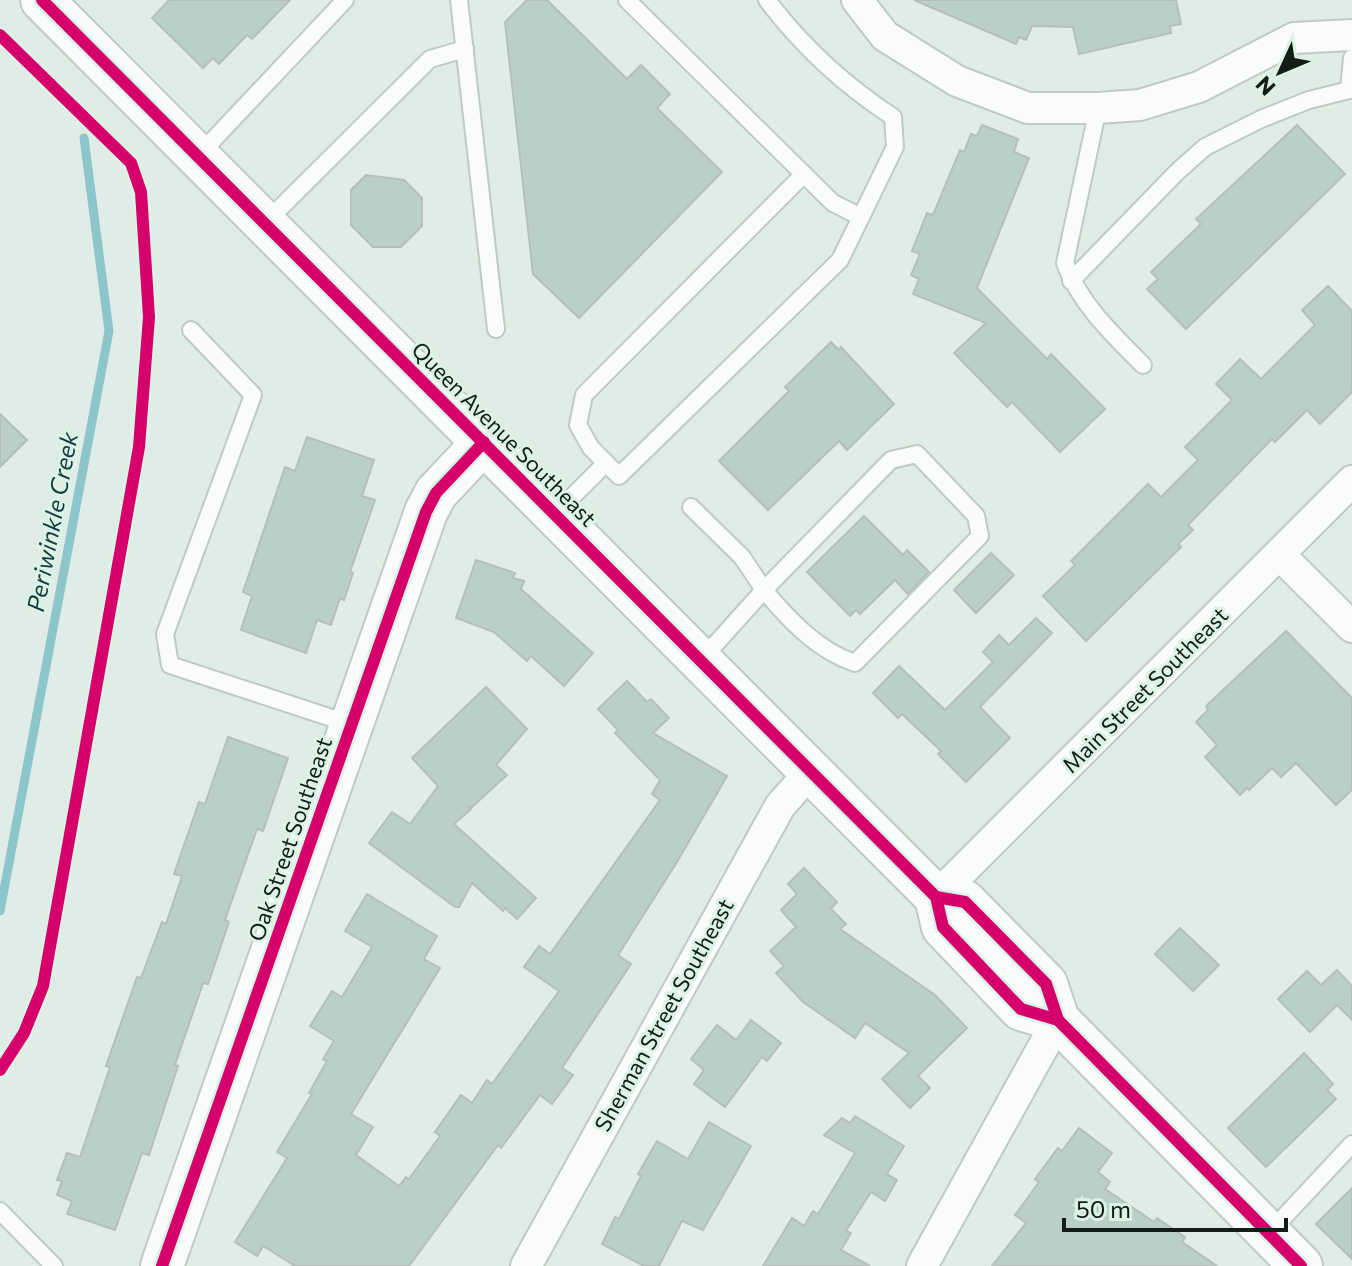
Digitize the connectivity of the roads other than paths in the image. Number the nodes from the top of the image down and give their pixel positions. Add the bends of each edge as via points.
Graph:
1 (42, 0) edge
2 (345, 0) edge
3 (459, 0) edge
4 (627, 0) edge
5 (767, 0) edge
6 (857, 0) edge
7 (1352, 35) edge
8 (465, 49) junction
9 (1352, 58) edge
10 (1098, 108) junction
11 (198, 156) junction
12 (804, 174) junction
13 (861, 217) junction
14 (265, 223) junction
15 (1071, 281) junction
16 (496, 329) dead end
17 (191, 330) dead end
18 (1143, 365) dead end
19 (484, 442) junction
20 (606, 463) junction
21 (1352, 481) edge
22 (691, 507) dead end
23 (555, 513) junction
24 (1280, 555) junction
25 (764, 590) junction
26 (1352, 627) edge
27 (701, 660) junction
28 (352, 725) junction
29 (811, 771) junction
30 (936, 897) junction
31 (1058, 1020) junction
32 (1352, 1144) edge
33 (0, 1211) edge
34 (1269, 1234) junction
35 (54, 1266) edge
36 (162, 1266) edge
37 (526, 1266) edge
38 (922, 1266) edge
39 (1301, 1266) edge

1 - 11 main road, Queen Avenue Southeast
2 - 11 lane
3 - 8 lane
4 - 12 lane
5 - 13 lane via 794,36 861,96 893,117 895,147
6 - 10 street via 885,36 957,81 1028,108
7 - 10 street via 1294,38 1199,87 1140,105
8 - 14 lane via 430,59
8 - 16 lane
9 - 15 lane via 1349,90 1309,100 1205,147
10 - 15 lane via 1065,263
11 - 14 main road, Queen Avenue Southeast
12 - 13 lane via 833,203
12 - 20 lane via 584,395 578,425
13 - 20 lane via 840,260 619,476
14 - 19 main road, Queen Avenue Southeast
15 - 18 lane via 1106,328
17 - 28 lane via 253,395 165,634 170,665
19 - 23 main road, Queen Avenue Southeast
19 - 28 main road, Oak Street Southeast via 436,493 426,512
20 - 23 lane
21 - 24 street, Main Street Southeast
22 - 25 lane via 742,557
23 - 27 main road, Queen Avenue Southeast
24 - 26 street
24 - 30 street, Main Street Southeast
25 - 25 lane via 891,460 917,454 976,516 980,536 855,663 835,656 787,617
25 - 27 lane
27 - 29 main road, Queen Avenue Southeast
28 - 36 main road, Oak Street Southeast
29 - 30 main road, Queen Avenue Southeast
29 - 37 street, Sherman Street Southeast via 780,806
30 - 31 main road, Queen Avenue Southeast via 943,927 1021,1009
31 - 34 main road, Queen Avenue Southeast
31 - 38 street
32 - 34 lane
33 - 35 lane
34 - 39 main road, Queen Avenue Southeast

